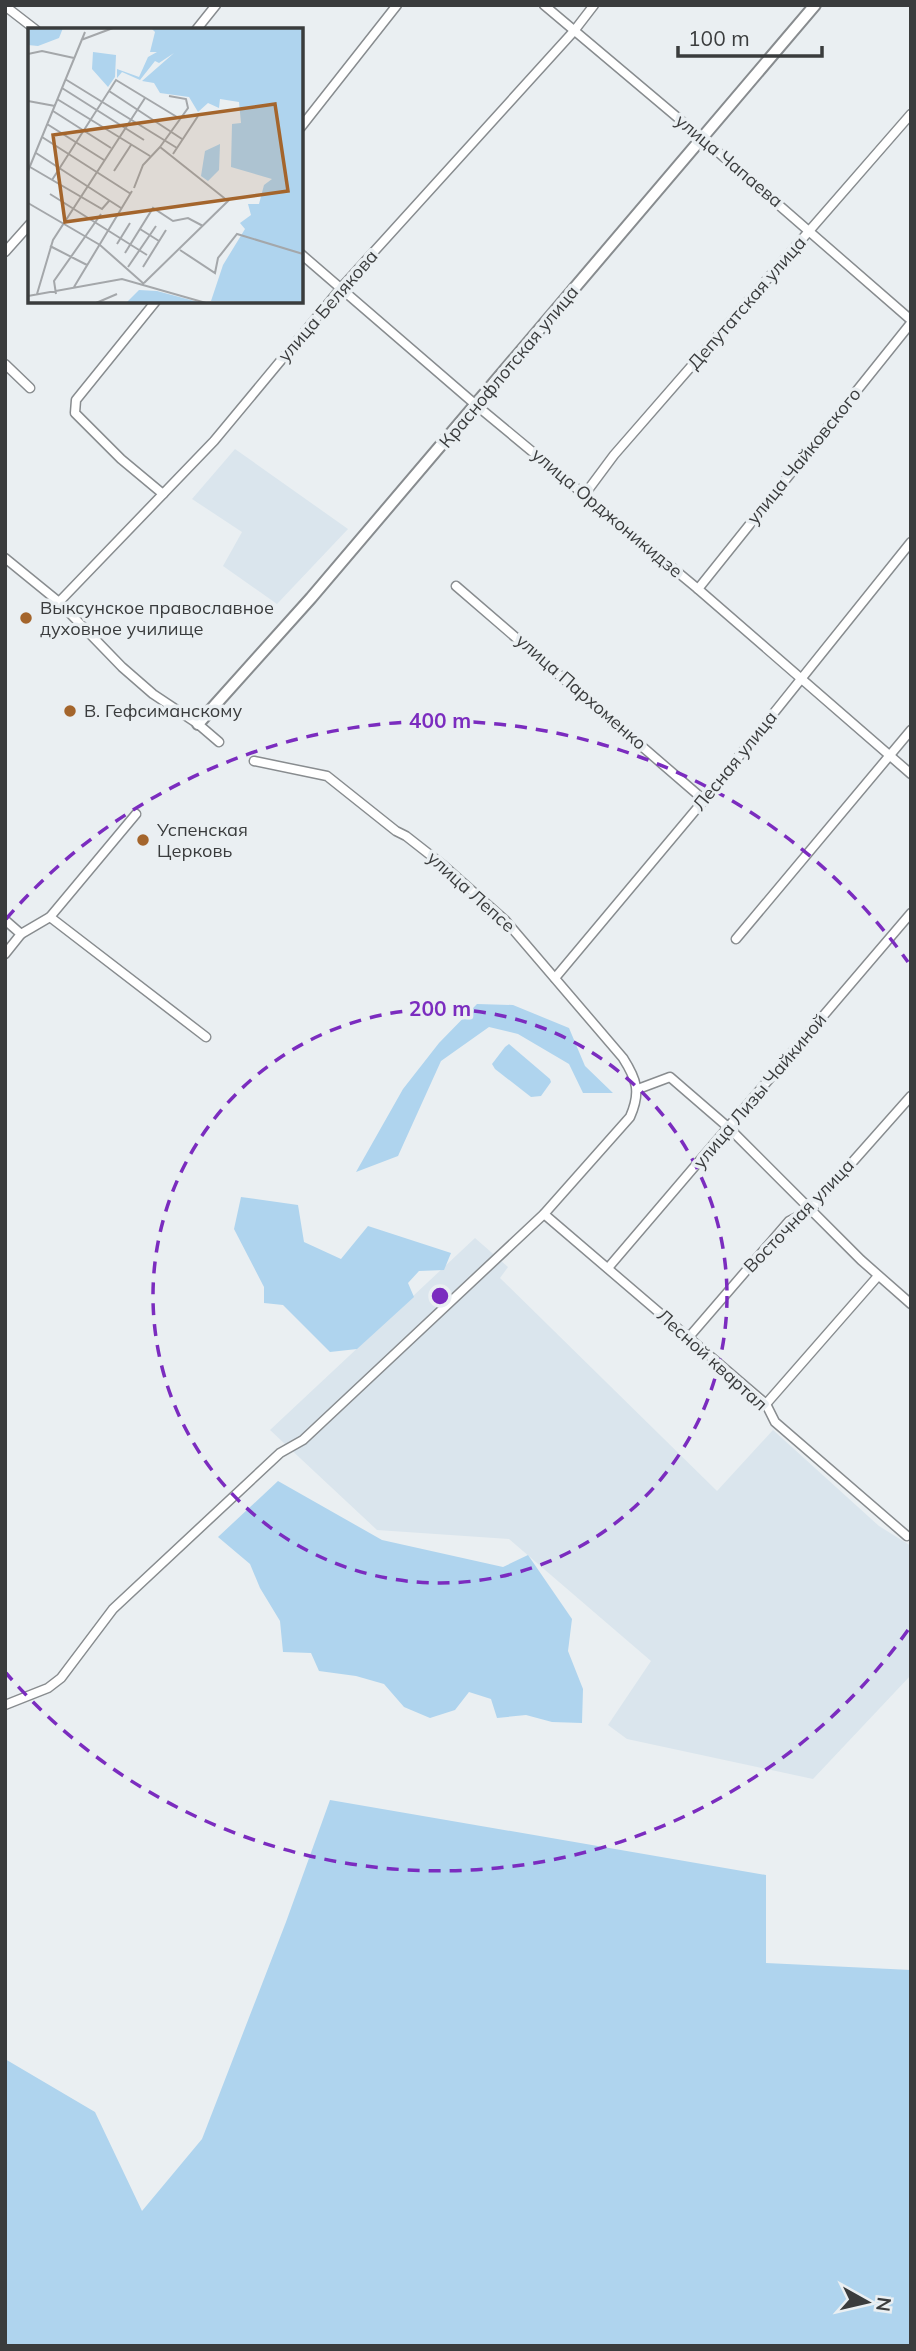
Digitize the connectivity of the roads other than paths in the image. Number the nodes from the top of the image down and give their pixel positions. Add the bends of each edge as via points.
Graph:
1 (216, 5) edge
2 (397, 5) edge
3 (544, 5) edge
4 (594, 5) edge
5 (815, 5) edge
6 (5, 6) edge
7 (33, 28) edge
8 (198, 28) edge
9 (574, 31) junction
10 (911, 114) edge
11 (303, 124) edge
12 (703, 139) junction
13 (28, 226) edge
14 (810, 231) junction
15 (5, 252) edge
16 (303, 256) edge
17 (341, 288) junction
18 (154, 303) edge
19 (911, 321) edge
20 (5, 364) edge
21 (30, 388) dead end
22 (476, 405) junction
23 (163, 494) junction
24 (585, 494) junction
25 (911, 542) edge
26 (5, 558) edge
27 (456, 586) dead end
28 (698, 589) junction
29 (59, 602) junction
30 (802, 678) junction
31 (198, 724) junction
32 (911, 730) edge
33 (219, 742) dead end
34 (889, 756) junction
35 (254, 761) dead end
36 (911, 774) edge
37 (704, 800) junction
38 (136, 814) dead end
39 (911, 913) edge
40 (50, 917) junction
41 (5, 920) edge
42 (20, 934) junction
43 (736, 939) dead end
44 (5, 954) edge
45 (555, 978) junction
46 (206, 1037) dead end
47 (638, 1089) junction
48 (911, 1096) edge
49 (729, 1128) junction
50 (810, 1210) junction
51 (544, 1214) junction
52 (608, 1268) junction
53 (878, 1276) junction
54 (911, 1304) edge
55 (689, 1337) junction
56 (766, 1404) junction
57 (907, 1536) dead end
58 (5, 1704) edge

1 - 8 street
2 - 11 street
3 - 9 street, улица Чапаева
4 - 9 street, улица Белякова
5 - 12 street, Краснофлотская улица
6 - 7 street
9 - 12 street, улица Чапаева
9 - 17 street, улица Белякова
10 - 14 street, Депутатская улица
12 - 14 street, улица Чапаева
12 - 22 street, Краснофлотская улица
13 - 15 street
14 - 19 street, улица Чапаева
14 - 24 street, Депутатская улица
16 - 17 street, улица Орджоникидзе
17 - 22 street, улица Орджоникидзе
17 - 23 street, улица Белякова via 214,442
18 - 23 street via 76,400 75,413
19 - 28 street, улица Чайковского
20 - 21 street
22 - 24 street, улица Орджоникидзе
22 - 31 street, Краснофлотская улица
23 - 29 street, улица Белякова
24 - 28 street, улица Орджоникидзе
25 - 30 street, Лесная улица
26 - 29 street
27 - 37 street, улица Пархоменко
28 - 30 street, улица Орджоникидзе
29 - 31 street via 143,685
30 - 34 street, улица Орджоникидзе
30 - 37 street, Лесная улица
31 - 33 street
32 - 34 street
34 - 36 street, улица Орджоникидзе
34 - 43 street
35 - 45 street, улица Лепсе via 327,776 479,895
37 - 45 street, Лесная улица
38 - 40 street
39 - 49 street, улица Лизы Чайкиной
40 - 42 street
40 - 46 street
41 - 42 street
42 - 44 street
45 - 47 street, улица Лепсе via 622,1058
47 - 49 street via 670,1077
47 - 51 street via 631,1117
48 - 50 street, Восточная улица
49 - 50 street
49 - 52 street, улица Лизы Чайкиной
50 - 53 street
50 - 55 street, Восточная улица via 789,1222
51 - 52 street, Лесной квартал
51 - 58 street via 303,1440 280,1453 113,1609 61,1678 48,1688
52 - 55 street, Лесной квартал
53 - 54 street
53 - 56 street
55 - 56 street, Лесной квартал
56 - 57 street, Лесной квартал via 775,1422

